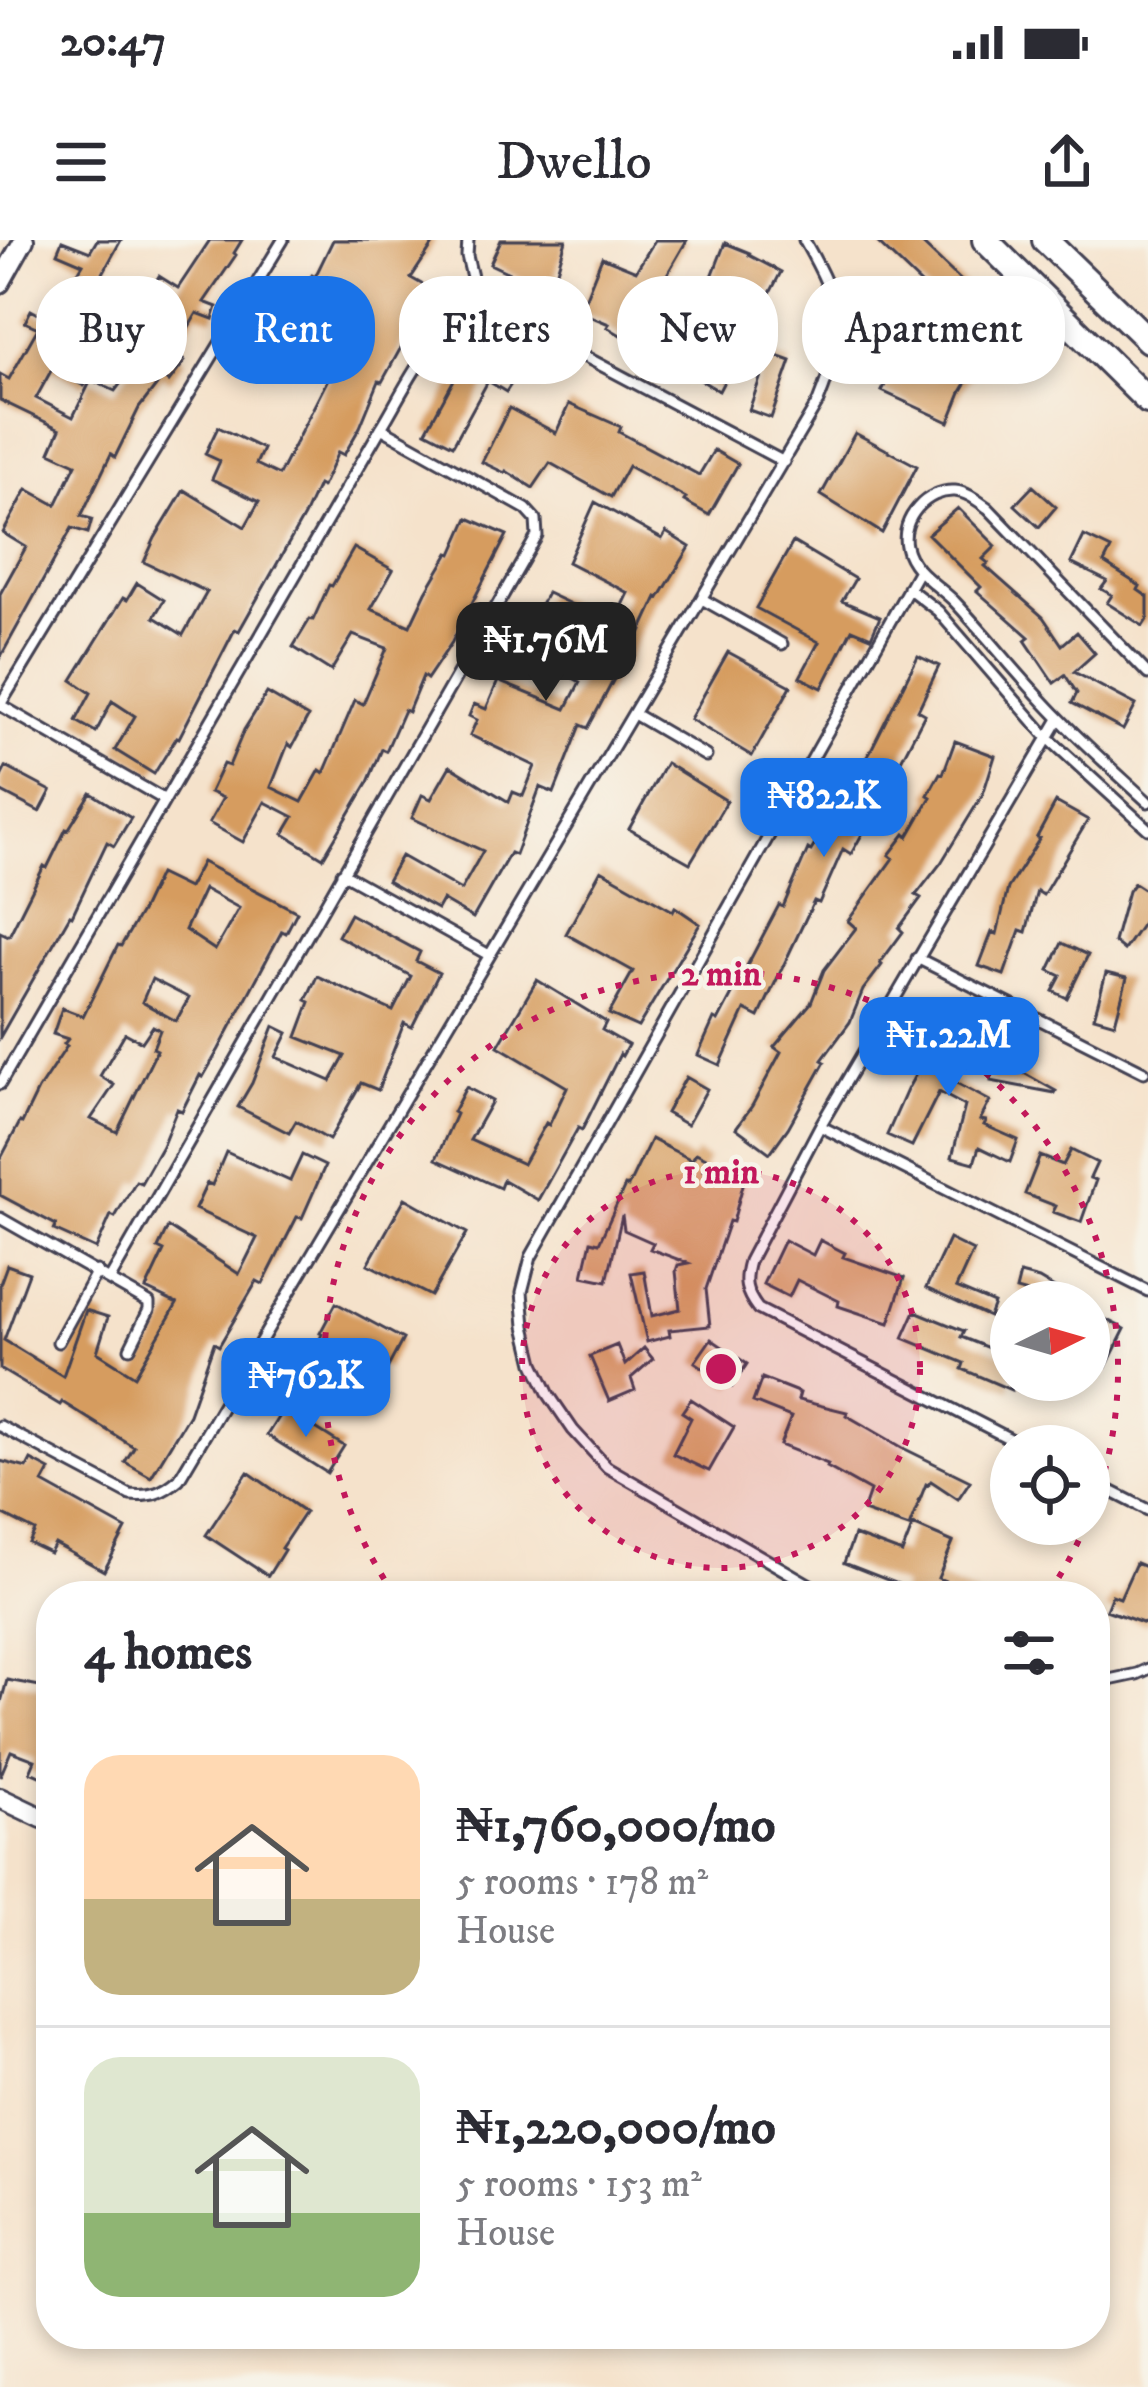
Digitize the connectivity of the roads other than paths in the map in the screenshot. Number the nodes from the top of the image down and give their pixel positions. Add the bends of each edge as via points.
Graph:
1 (24, 240) edge
2 (283, 240) edge
3 (468, 240) edge
4 (804, 240) edge
5 (985, 240) edge
6 (1045, 240) edge
7 (472, 276) edge
8 (0, 283) edge
9 (1148, 340) edge
10 (593, 360) edge
11 (408, 384) edge
12 (1148, 401) edge
13 (381, 428) junction
14 (784, 463) junction
15 (919, 570) junction
16 (908, 588) junction
17 (702, 599) junction
18 (782, 644) dead end
19 (1148, 674) edge
20 (0, 705) edge
21 (634, 714) junction
22 (1059, 719) junction
23 (1047, 737) junction
24 (706, 756) dead end
25 (165, 800) junction
26 (1148, 802) edge
27 (1148, 829) edge
28 (342, 873) junction
29 (489, 955) junction
30 (917, 958) junction
31 (1144, 1072) dead end
32 (0, 1084) edge
33 (820, 1126) junction
34 (0, 1218) edge
35 (97, 1271) junction
36 (110, 1279) junction
37 (1148, 1290) edge
38 (58, 1342) dead end
39 (130, 1348) dead end
40 (0, 1426) edge
41 (990, 1429) edge
42 (1110, 1491) edge
43 (1148, 1510) edge
44 (803, 1581) edge
45 (1148, 1669) edge
46 (1110, 1680) edge
47 (0, 1798) edge
48 (36, 1815) edge

1 - 8 street
2 - 20 lane
3 - 7 lane
4 - 14 lane via 829,284 838,328 832,368
5 - 12 street
6 - 9 street
10 - 14 lane
11 - 13 lane
13 - 25 lane
13 - 28 lane via 526,509 537,536
14 - 17 lane
15 - 16 lane
15 - 19 lane via 906,546 916,507 937,494 971,496
15 - 22 lane
16 - 23 lane via 938,611
16 - 44 lane via 531,1257 522,1292 534,1363 549,1395 607,1467
17 - 18 lane
17 - 21 lane
20 - 25 lane
21 - 24 lane
21 - 29 lane
22 - 23 lane
22 - 26 lane
23 - 27 lane
23 - 30 lane
25 - 32 lane
28 - 29 lane
28 - 36 lane
29 - 40 lane via 166,1490 130,1495
30 - 31 lane
30 - 33 lane
33 - 37 lane
33 - 41 lane via 749,1261 747,1294 758,1310
34 - 35 lane
35 - 36 lane
35 - 38 lane
36 - 39 lane via 149,1303
42 - 43 lane
45 - 46 lane
47 - 48 street

